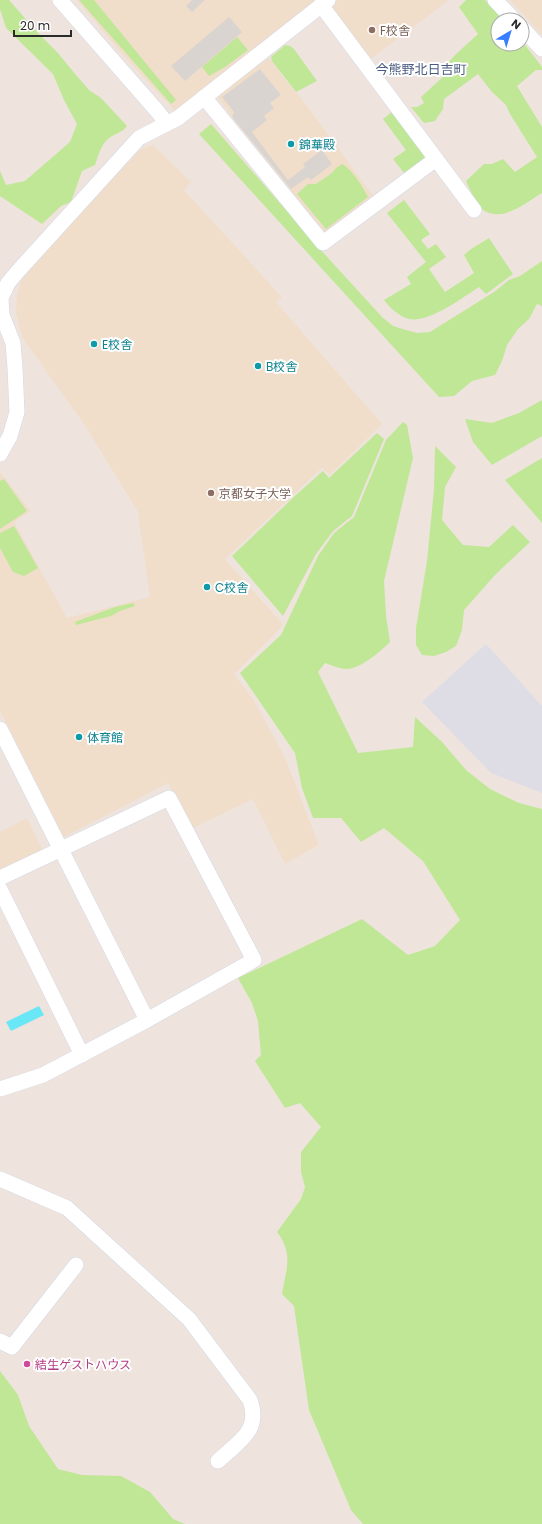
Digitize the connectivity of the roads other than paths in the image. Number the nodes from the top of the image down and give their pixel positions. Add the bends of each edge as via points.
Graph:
1 (60, 0) edge
2 (495, 0) edge
3 (324, 3) edge
4 (506, 12) edge
5 (530, 36) edge
6 (542, 49) edge
7 (204, 97) junction
8 (167, 124) junction
9 (436, 159) junction
10 (474, 210) dead end
11 (0, 298) edge
12 (0, 454) edge
13 (0, 729) edge
14 (61, 849) junction
15 (0, 878) edge
16 (0, 889) edge
17 (147, 1020) junction
18 (82, 1055) junction
19 (0, 1089) edge
20 (0, 1180) edge
21 (76, 1265) dead end
22 (0, 1341) edge
23 (218, 1461) dead end

1 - 8 street
2 - 4 street
3 - 7 street
3 - 9 street
5 - 6 street
7 - 8 street
7 - 9 street via 323,243
8 - 11 street via 139,138 19,270
9 - 10 street
11 - 12 street via 2,315 13,342 17,412 10,436
13 - 14 street
14 - 15 street
14 - 17 street
14 - 17 street via 169,798 254,960
16 - 18 street
17 - 18 street
18 - 19 street via 43,1075
20 - 23 street via 67,1208 179,1308 197,1328 250,1400 253,1409 252,1427
21 - 22 street via 12,1347

